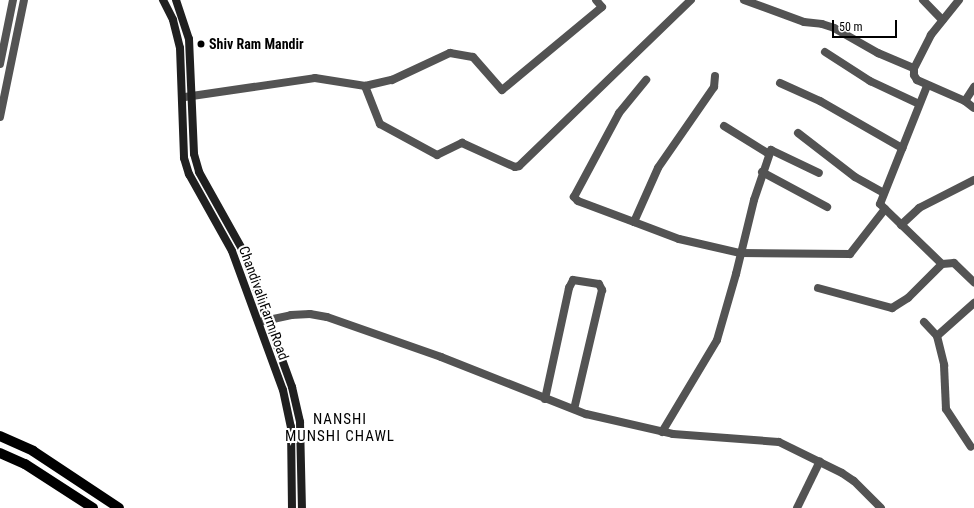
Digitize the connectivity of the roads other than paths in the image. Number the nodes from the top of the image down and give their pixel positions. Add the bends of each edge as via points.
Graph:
1 (13, 0) edge
2 (24, 0) edge
3 (163, 0) edge
4 (176, 0) edge
5 (596, 0) edge
6 (691, 0) edge
7 (744, 0) edge
8 (923, 0) edge
9 (959, 0) edge
10 (942, 20) junction
11 (825, 52) dead end
12 (0, 64) edge
13 (914, 68) junction
14 (715, 76) dead end
15 (646, 80) dead end
16 (780, 83) dead end
17 (365, 86) junction
18 (927, 86) junction
19 (974, 87) edge
20 (192, 96) junction
21 (182, 97) junction
22 (965, 101) junction
23 (919, 104) junction
24 (974, 108) edge
25 (0, 117) edge
26 (724, 126) dead end
27 (798, 133) dead end
28 (902, 148) junction
29 (194, 151) junction
30 (184, 153) junction
31 (769, 154) junction
32 (762, 172) junction
33 (820, 173) dead end
34 (974, 180) edge
35 (884, 193) junction
36 (827, 207) dead end
37 (885, 209) junction
38 (634, 222) junction
39 (901, 225) junction
40 (740, 253) junction
41 (942, 264) junction
42 (974, 282) edge
43 (818, 288) dead end
44 (974, 303) edge
45 (269, 319) junction
46 (259, 322) junction
47 (924, 322) dead end
48 (937, 336) junction
49 (544, 399) junction
50 (574, 409) junction
51 (662, 432) junction
52 (0, 436) edge
53 (295, 446) junction
54 (971, 447) dead end
55 (0, 453) edge
56 (820, 461) junction
57 (107, 505) edge
58 (93, 508) edge
59 (119, 508) edge
60 (292, 508) edge
61 (302, 508) edge
62 (797, 508) edge
63 (881, 508) edge

1 - 12 street
2 - 25 street
3 - 21 street, Chandivali Farm Road via 173,20 180,48
4 - 20 street via 189,39
5 - 17 street via 602,7 502,90 473,57 450,53 392,80
6 - 17 street via 519,166 514,167 462,143 437,155 380,124
7 - 13 street via 804,22 828,26 878,53
8 - 10 street
9 - 10 street
10 - 13 street
11 - 23 street via 870,81
13 - 18 street via 917,80
14 - 38 street via 714,86 658,168
15 - 38 street via 619,113 574,197 578,201
16 - 28 street via 820,101
17 - 20 street via 315,78
18 - 22 street
18 - 23 street
19 - 22 street
20 - 21 street
20 - 29 street
21 - 30 street, Chandivali Farm Road
22 - 24 street
23 - 28 street
26 - 31 street
27 - 35 street via 832,161
28 - 35 street
29 - 30 street
29 - 45 street via 198,172 242,249
30 - 46 street, Chandivali Farm Road via 197,192 232,251
31 - 32 street
31 - 33 street via 771,150 781,153
32 - 36 street
32 - 40 street
34 - 39 street via 919,208
35 - 37 street via 880,204
37 - 39 street
37 - 40 street via 850,254
38 - 40 street via 679,239
39 - 41 street
40 - 51 street via 717,340
41 - 42 street via 954,263
41 - 43 street via 908,298 892,308
44 - 48 street
45 - 46 street
45 - 49 street via 310,314 327,318 451,361
45 - 53 street via 292,386 300,422
46 - 53 street, Chandivali Farm Road via 282,390
47 - 48 street
48 - 54 street via 944,365 946,408
49 - 50 street
49 - 50 street via 572,280 599,284 602,290
50 - 51 street
51 - 56 street via 779,442
52 - 57 main road via 33,451
53 - 60 street, Chandivali Farm Road
53 - 61 street
55 - 58 main road via 25,464
56 - 62 street
56 - 63 street via 854,481
57 - 59 main road

